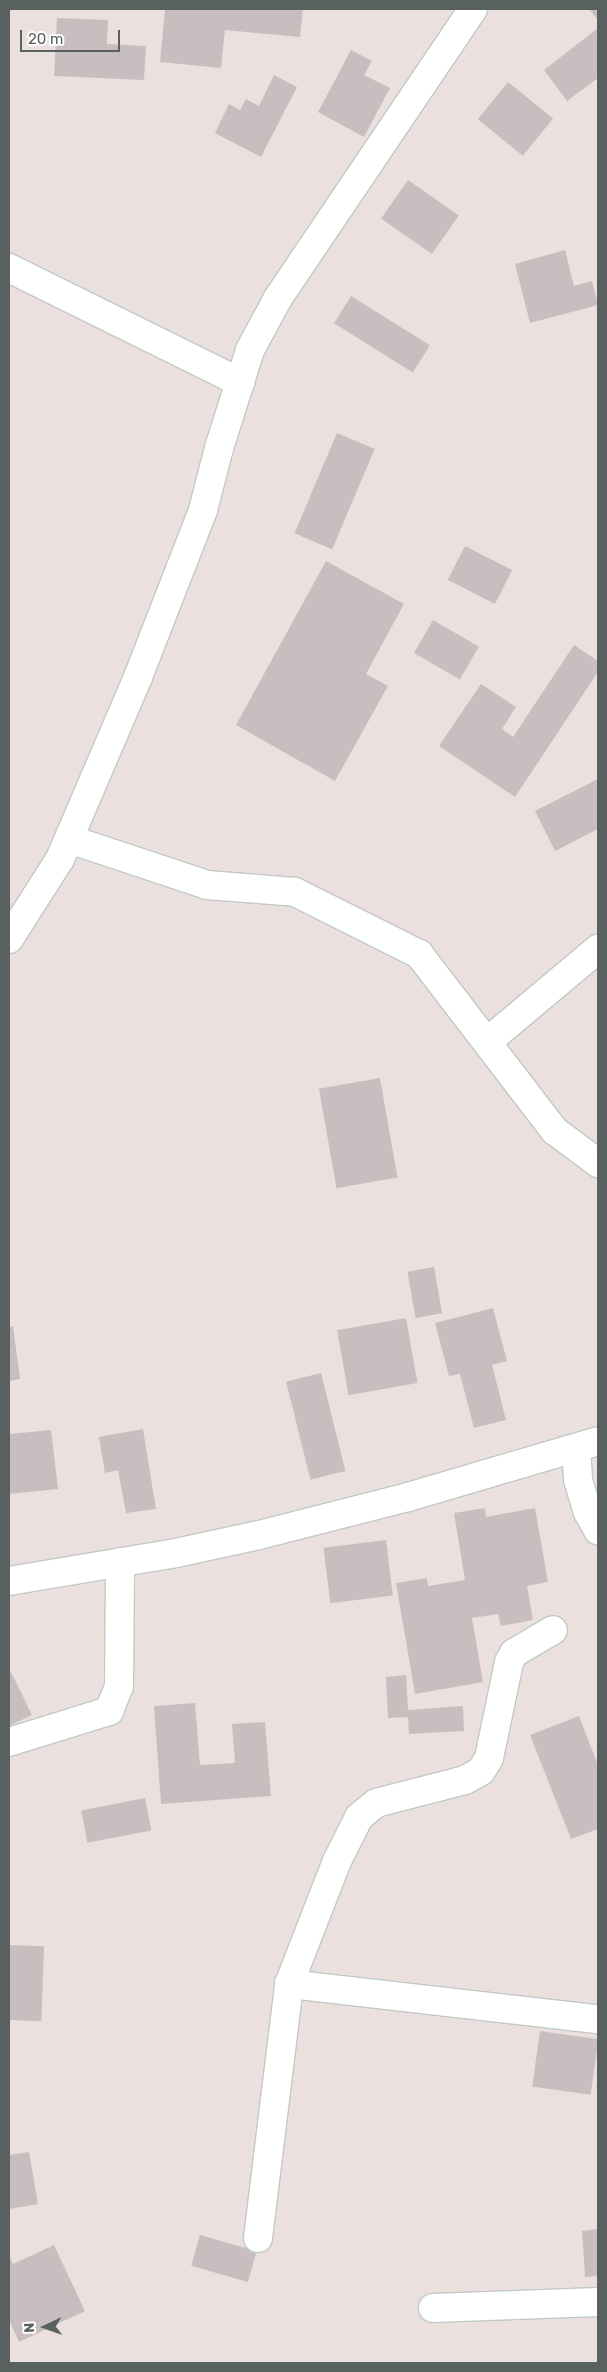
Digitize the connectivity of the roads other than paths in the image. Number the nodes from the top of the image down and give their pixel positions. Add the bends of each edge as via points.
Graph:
1 (473, 9) edge
2 (9, 268) edge
3 (240, 382) junction
4 (69, 839) junction
5 (9, 939) edge
6 (598, 949) edge
7 (486, 1042) junction
8 (598, 1163) edge
9 (587, 1445) edge
10 (598, 1530) edge
11 (120, 1562) junction
12 (9, 1581) edge
13 (553, 1630) dead end
14 (9, 1742) edge
15 (289, 1984) junction
16 (598, 2019) edge
17 (258, 2238) dead end
18 (598, 2302) edge
19 (433, 2308) dead end

1 - 3 street via 278,298 250,350
2 - 3 street
3 - 4 street via 203,510
4 - 5 street via 60,859
4 - 7 street via 207,885 295,892 419,954
6 - 7 street
7 - 8 street via 555,1131
9 - 10 street via 578,1480 588,1512
9 - 11 street via 408,1497 259,1535
11 - 12 street
11 - 14 street via 119,1686 109,1711
13 - 15 street via 514,1653 508,1662 489,1758 481,1771 465,1780 376,1803 359,1817 337,1861
15 - 16 street
15 - 17 street
18 - 19 street

